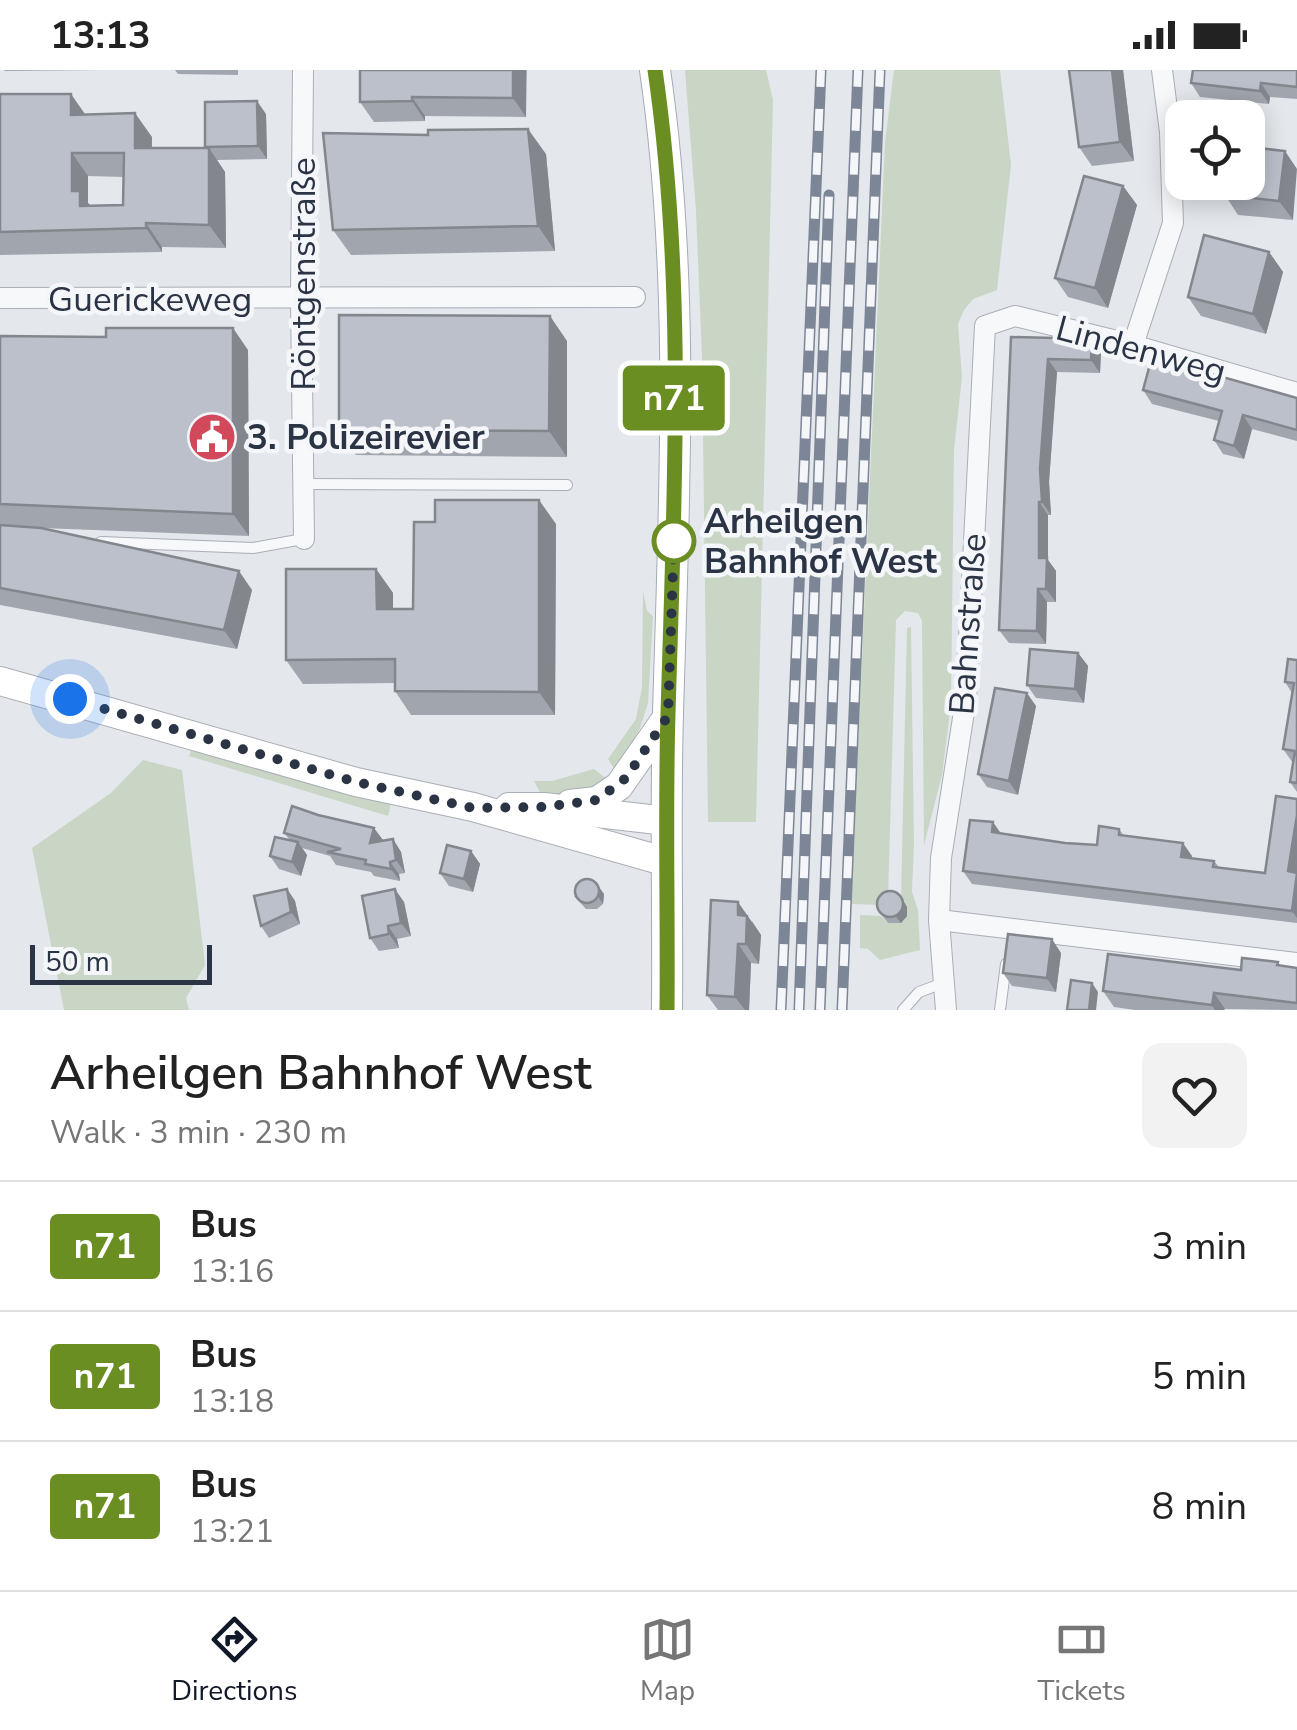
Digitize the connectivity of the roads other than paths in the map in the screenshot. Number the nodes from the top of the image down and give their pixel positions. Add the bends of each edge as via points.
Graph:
1 (303, 70) edge
2 (655, 70) edge
3 (1162, 70) edge
4 (635, 297) dead end
5 (0, 298) edge
6 (301, 299) junction
7 (986, 326) joint
8 (1133, 345) junction
9 (1297, 394) edge
10 (304, 484) junction
11 (567, 485) dead end
12 (304, 539) joint
13 (92, 542) edge
14 (0, 681) edge
15 (668, 716) junction
16 (544, 807) junction
17 (473, 808) junction
18 (667, 821) junction
19 (667, 862) junction
20 (940, 920) junction
21 (1007, 953) edge
22 (1297, 963) edge
23 (944, 982) junction
24 (667, 1010) edge
25 (902, 1010) edge
26 (946, 1010) edge
27 (1000, 1010) edge

1 - 6 street, Röntgenstraße
2 - 15 main road via 670,213 674,354
3 - 8 street via 1174,223
4 - 6 street, Guerickeweg
5 - 6 street, Guerickeweg
6 - 10 street, Röntgenstraße
7 - 8 street, Lindenweg via 1015,316
7 - 20 street, Bahnstraße via 966,700 942,858
8 - 9 street, Lindenweg
10 - 11 lane
10 - 12 street, Röntgenstraße
12 - 13 lane via 252,548
14 - 17 street via 356,782
15 - 16 street via 620,786 597,800
15 - 18 main road
16 - 17 street
16 - 18 street
17 - 19 street
18 - 19 main road
19 - 24 main road
20 - 22 street
20 - 23 street, Bahnstraße
21 - 27 lane
23 - 25 lane via 919,992
23 - 26 street, Bahnstraße

